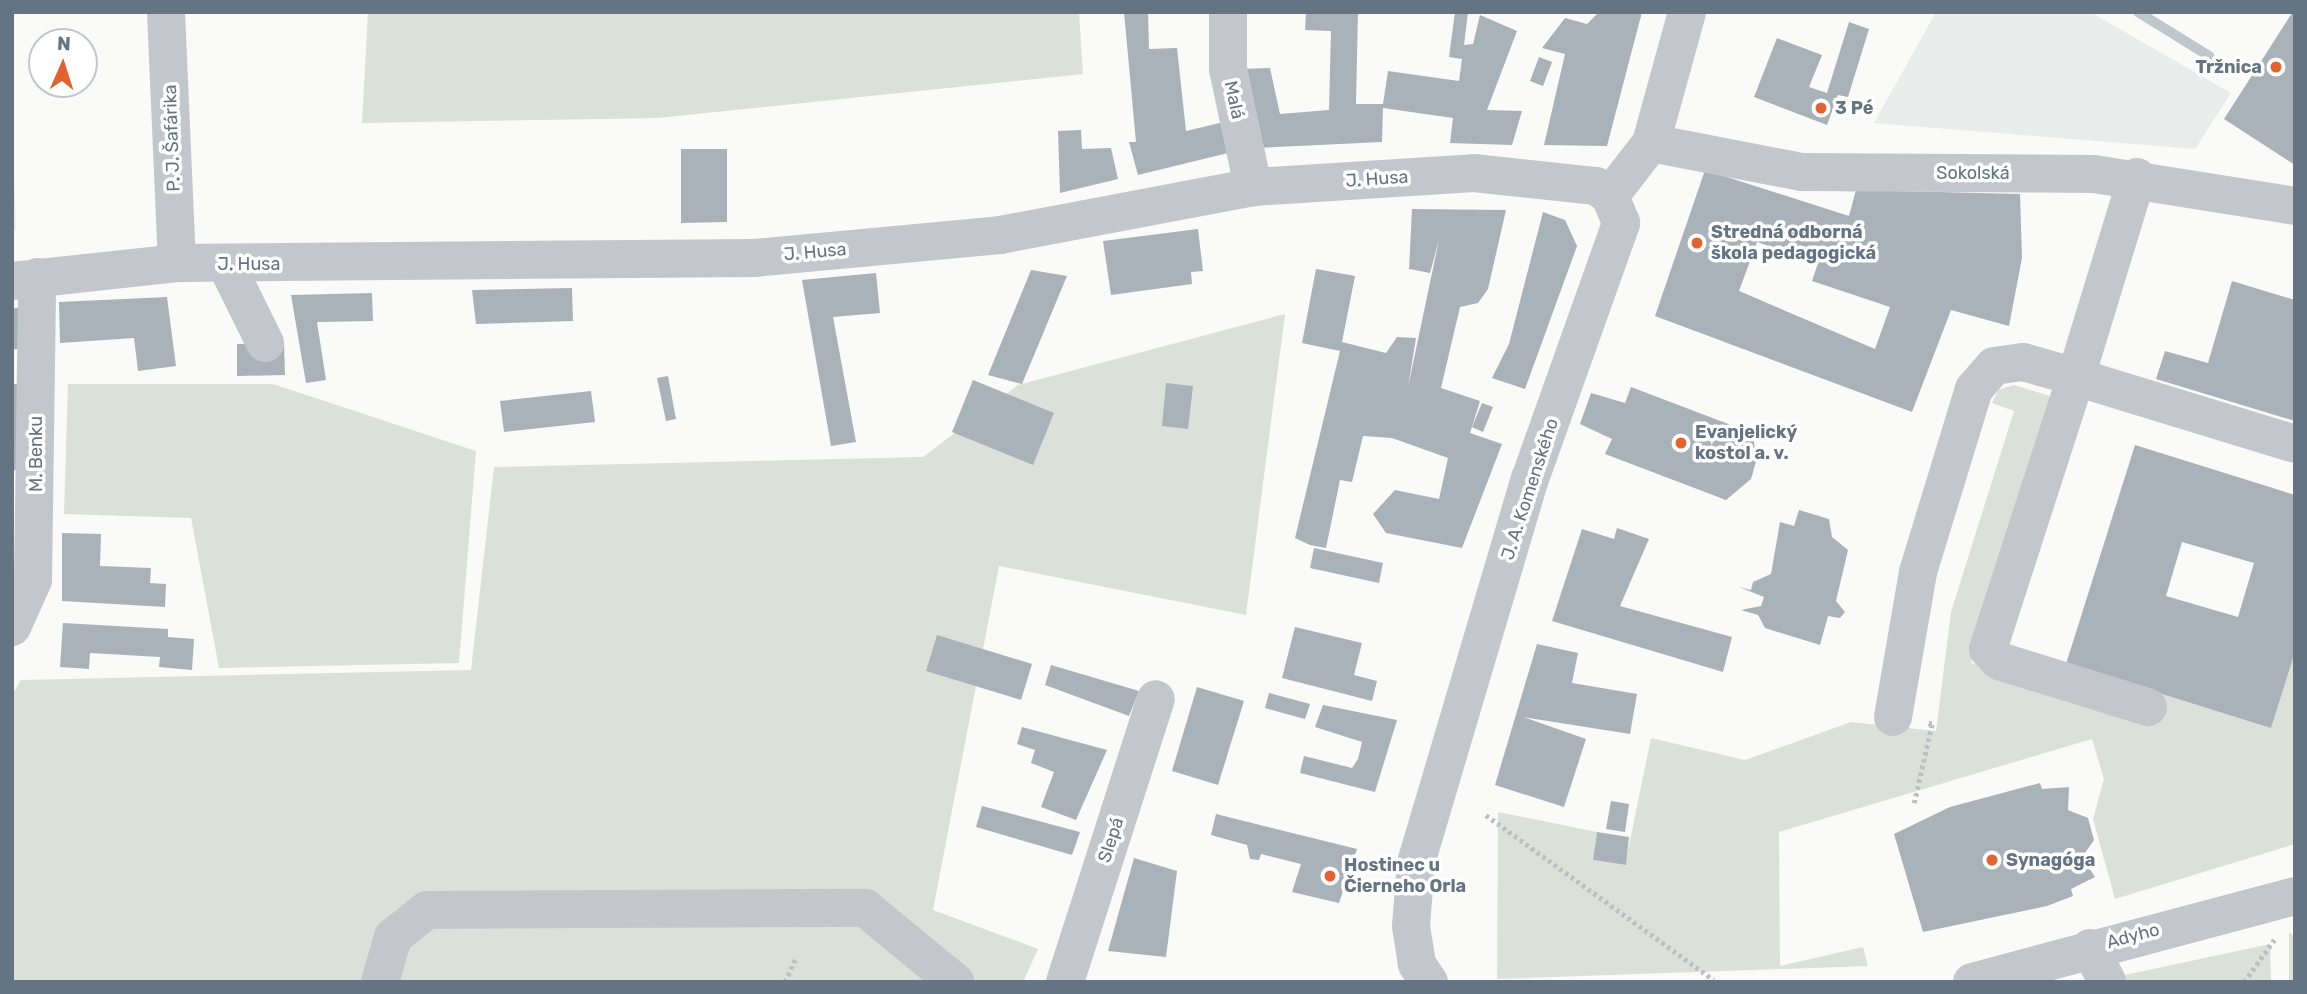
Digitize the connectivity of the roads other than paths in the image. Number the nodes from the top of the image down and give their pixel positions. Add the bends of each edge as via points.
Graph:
1 (166, 12) edge
2 (1228, 12) edge
3 (1687, 12) edge
4 (1651, 142) junction
5 (2137, 177) junction
6 (1253, 187) junction
7 (1610, 196) junction
8 (2295, 206) edge
9 (177, 264) junction
10 (227, 265) junction
11 (24, 279) edge
12 (265, 343) dead end
13 (2076, 377) junction
14 (2295, 444) edge
15 (12, 627) edge
16 (1156, 699) dead end
17 (2148, 707) dead end
18 (1893, 717) dead end
19 (2295, 896) edge
20 (2090, 948) junction
21 (380, 982) edge
22 (955, 982) edge
23 (1065, 982) edge
24 (1429, 982) edge
25 (1972, 982) edge
26 (2107, 982) edge

1 - 9 street, P. J. Šafárika
2 - 6 street, Malá via 1228,69
3 - 4 street
4 - 5 street, Sokolská via 1802,172
4 - 7 street
5 - 8 street, Sokolská
5 - 13 street
6 - 7 street, J. Husa via 1474,173 1596,186
6 - 10 street, J. Husa via 1000,235 754,258
7 - 24 street, J. A. Komenského via 1622,223 1530,479 1416,863 1412,926 1417,964
9 - 10 street, J. Husa
9 - 11 street, J. Husa
10 - 12 street
11 - 15 street, M. Benku via 33,580
13 - 14 street
13 - 17 street via 1988,649 1999,661
13 - 18 street via 2023,362 1994,366 1979,379 1918,572
16 - 23 street, Slepá
19 - 20 street, Adyho
20 - 25 street, Adyho
20 - 26 street
21 - 22 street via 393,937 427,910 865,908

